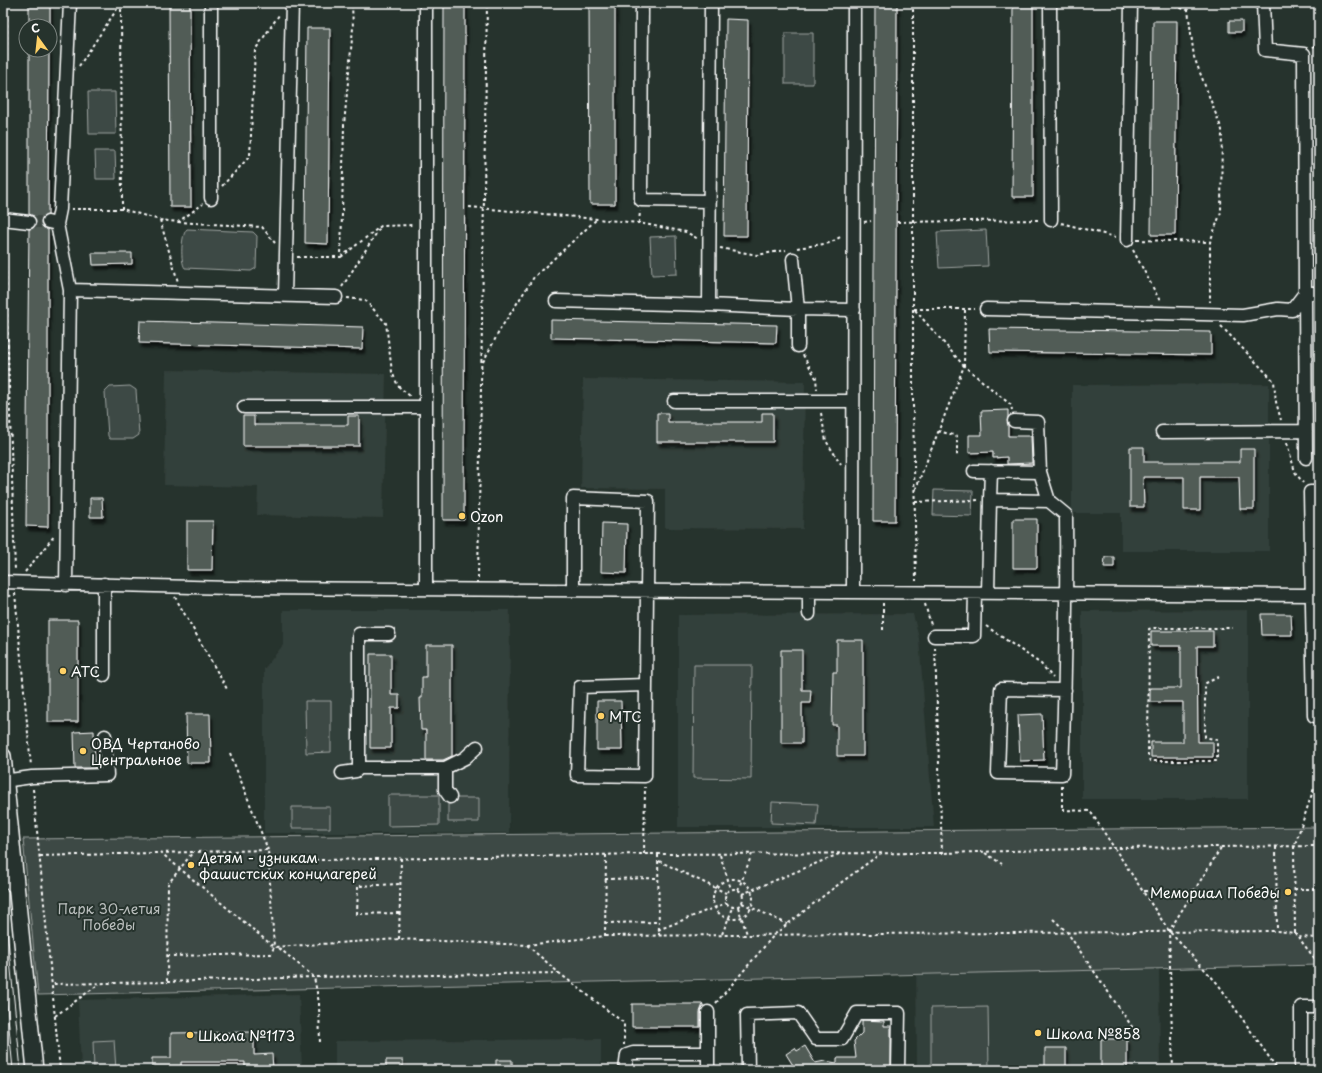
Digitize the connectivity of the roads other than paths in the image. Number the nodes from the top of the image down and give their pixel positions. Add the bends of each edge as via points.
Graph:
1 (70, 3) edge
2 (211, 3) edge
3 (292, 3) edge
4 (426, 3) edge
5 (642, 3) edge
6 (711, 3) edge
7 (854, 3) edge
8 (1050, 3) edge
9 (1131, 3) edge
10 (1263, 3) edge
11 (211, 198) road end
12 (710, 201) junction
13 (3, 219) edge
14 (1051, 220) road end
15 (29, 222) tunnel mouth
16 (1127, 240) road end
17 (791, 253) road end
18 (70, 290) junction
19 (1305, 293) junction
20 (1319, 293) edge
21 (285, 296) junction
22 (336, 297) road end
23 (556, 301) dead end
24 (709, 305) junction
25 (798, 309) junction
26 (986, 309) road end
27 (854, 310) junction
28 (798, 346) road end
29 (674, 401) dead end
30 (853, 401) junction
31 (426, 407) junction
32 (244, 408) dead end
33 (1014, 421) road end
34 (1306, 431) junction
35 (1162, 432) dead end
36 (1306, 458) dead end
37 (974, 471) dead end
38 (991, 471) junction
39 (1040, 472) junction
40 (1314, 492) edge
41 (990, 500) junction
42 (1049, 501) junction
43 (104, 584) junction
44 (66, 585) junction
45 (11, 586) edge
46 (426, 589) junction
47 (573, 590) junction
48 (647, 591) junction
49 (809, 592) junction
50 (853, 592) junction
51 (974, 593) junction
52 (988, 593) junction
53 (1067, 594) junction
54 (1316, 595) edge
55 (809, 614) dead end
56 (1316, 615) edge
57 (389, 634) dead end
58 (934, 636) road end
59 (104, 675) dead end
60 (646, 685) junction
61 (1065, 690) junction
62 (1319, 716) edge
63 (105, 736) dead end
64 (478, 747) dead end
65 (3, 756) edge
66 (359, 768) junction
67 (445, 768) junction
68 (342, 772) dead end
69 (4, 781) edge
70 (444, 794) dead end
71 (7, 835) edge
72 (3, 881) edge
73 (16, 889) junction
74 (1319, 1006) edge
75 (708, 1012) road end
76 (708, 1053) junction
77 (35, 1070) edge
78 (625, 1070) edge
79 (708, 1070) edge
80 (748, 1070) edge
81 (898, 1070) edge
82 (1301, 1070) edge

1 - 18 street via 60,209 53,223
2 - 11 street
3 - 21 street
4 - 31 street
5 - 12 street via 641,200
6 - 12 street
7 - 27 street
8 - 14 street
9 - 16 street
10 - 19 street via 1265,50 1304,54
12 - 24 street
13 - 15 street
17 - 25 street
18 - 21 street
18 - 44 street
19 - 20 street
19 - 26 street via 1292,310 1278,309 1243,314
19 - 34 street
21 - 22 street
23 - 24 street
24 - 25 street
25 - 27 street
25 - 28 street
27 - 30 street
29 - 30 street
30 - 50 street
31 - 32 street
31 - 46 street
33 - 39 street via 1038,422
34 - 35 street
34 - 36 street
37 - 38 street
38 - 39 street
38 - 41 street
39 - 42 street
40 - 54 street
41 - 42 street
41 - 52 street
42 - 53 street via 1066,515
43 - 44 street
43 - 46 street
43 - 59 street
44 - 45 street
46 - 47 street
47 - 48 street
47 - 48 street via 573,498 648,500
48 - 49 street
48 - 60 street
49 - 50 street
49 - 55 street
50 - 51 street
51 - 52 street
51 - 58 street via 974,636
52 - 53 street
53 - 54 street
53 - 61 street
54 - 56 street
56 - 62 street via 1314,716
57 - 66 street via 359,634
60 - 60 street via 645,776 577,775 580,687
61 - 61 street via 1062,774 998,773 1001,689
63 - 69 street via 107,775 32,777
64 - 67 street via 465,758
65 - 69 main road
66 - 67 street
66 - 68 street via 356,771
67 - 70 street
69 - 71 main road
71 - 73 main road
72 - 73 street via 9,882
73 - 77 main road
74 - 82 street via 1301,1007
75 - 76 street
76 - 78 street via 633,1053 627,1055
76 - 79 street
80 - 81 street via 747,1015 798,1013 816,1039 842,1039 857,1013 899,1013

